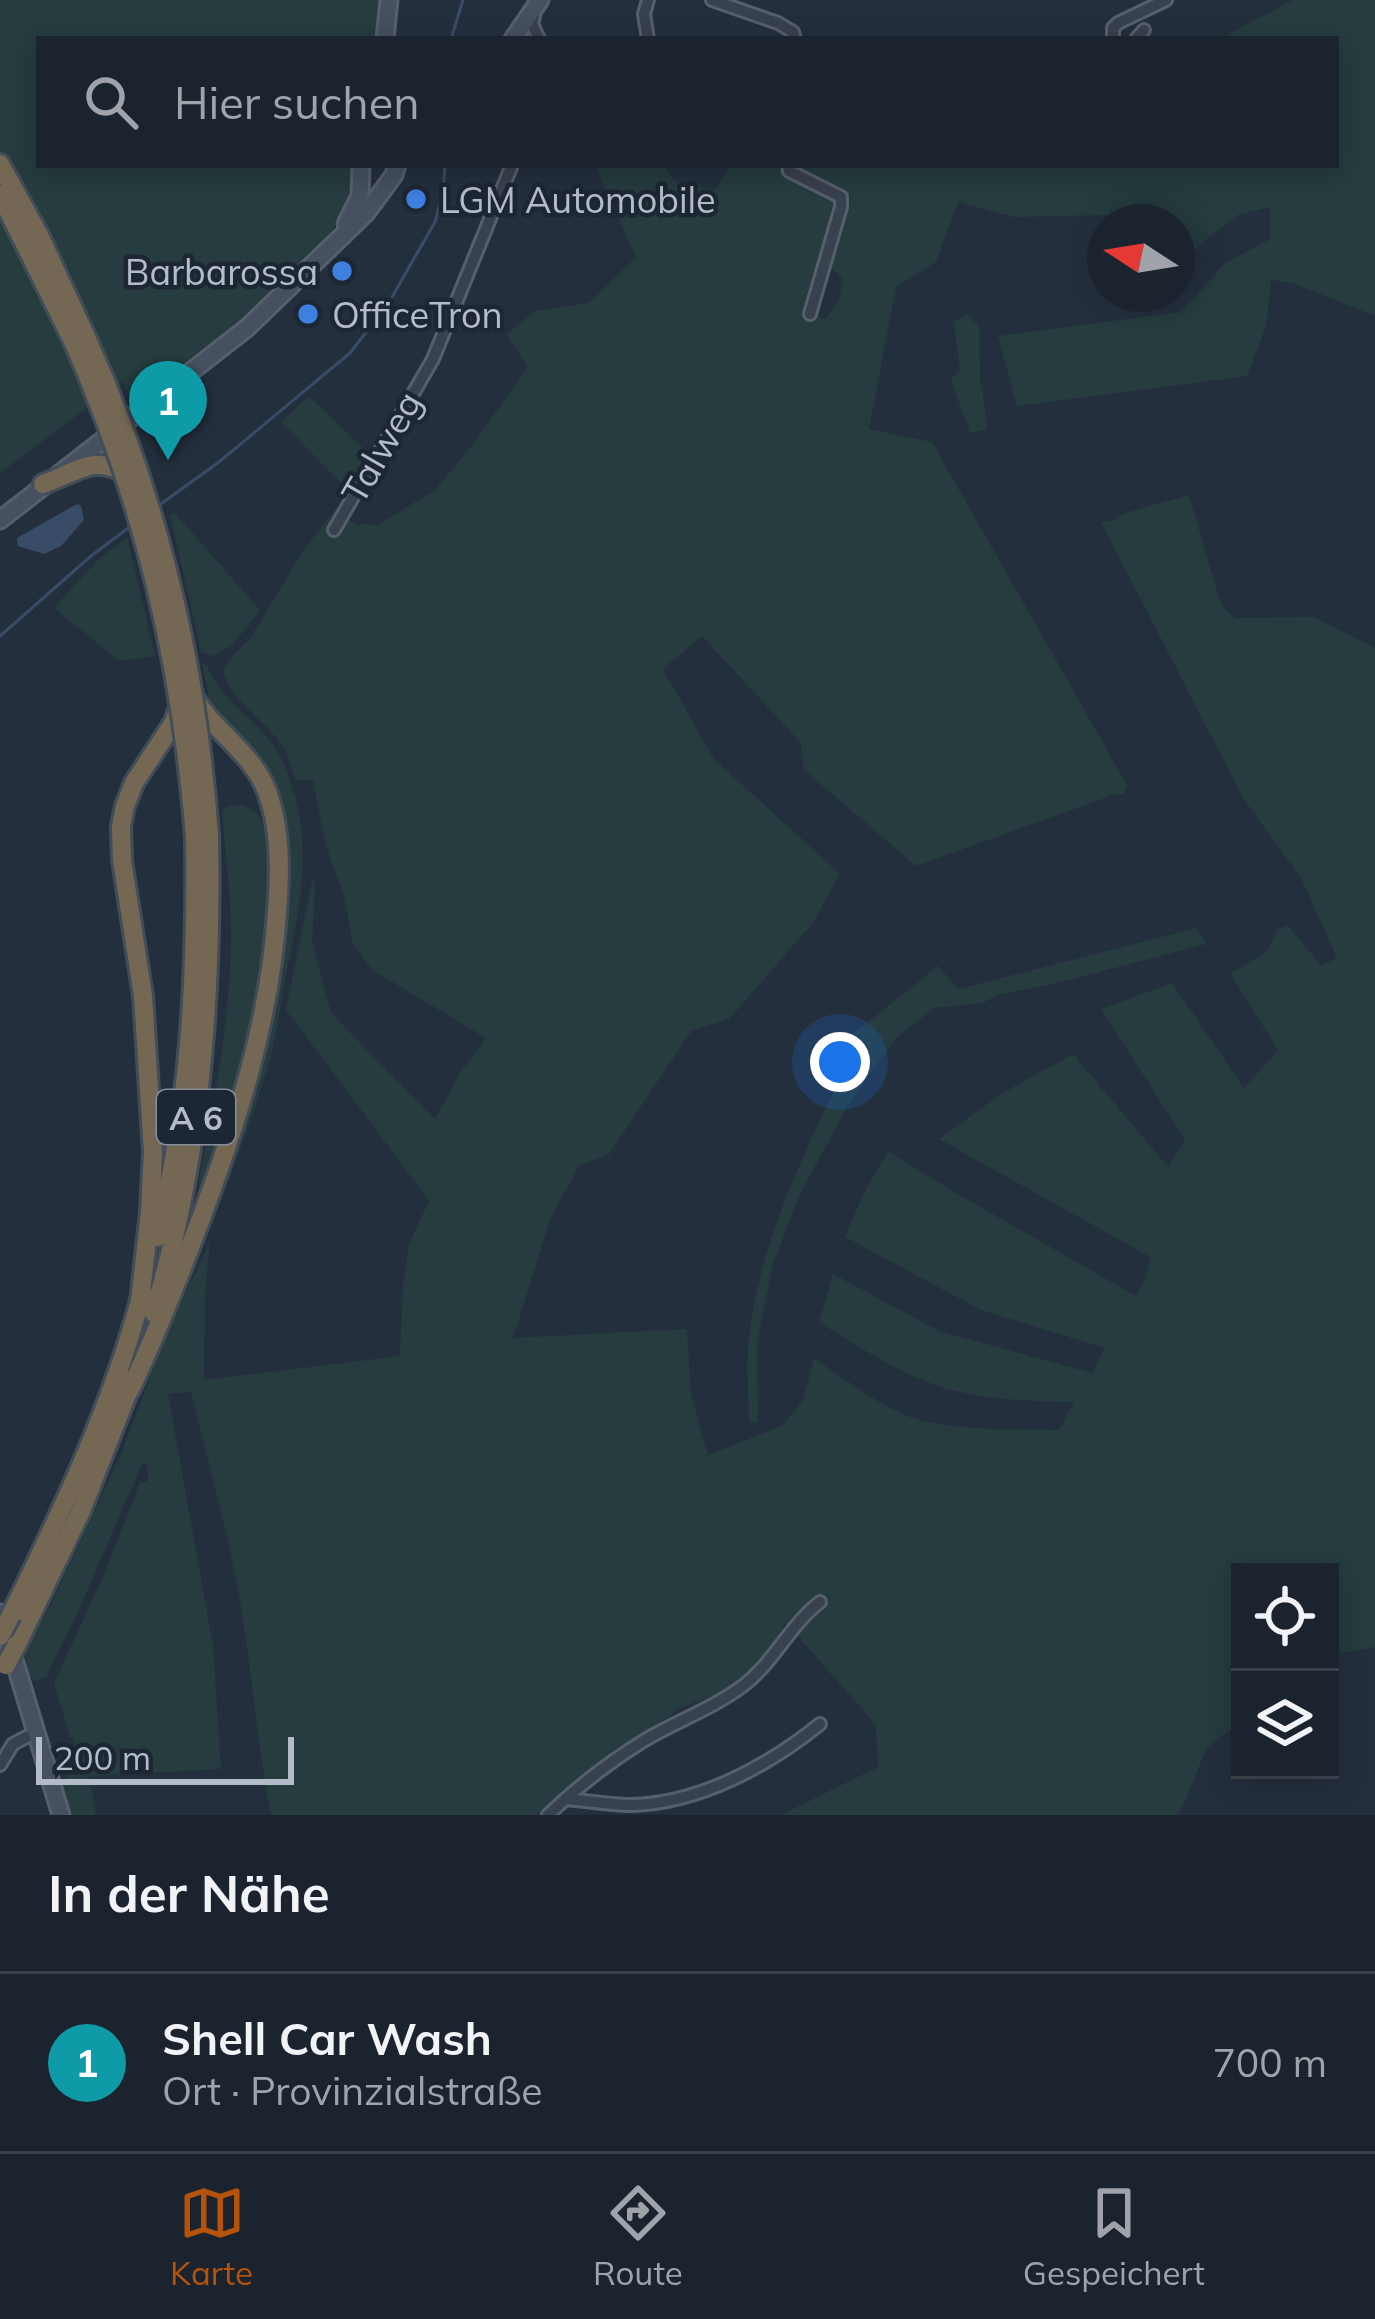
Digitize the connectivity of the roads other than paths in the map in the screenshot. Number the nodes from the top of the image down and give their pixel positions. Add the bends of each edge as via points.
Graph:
1 (389, 0) edge
2 (647, 0) edge
3 (712, 0) edge
4 (1166, 0) edge
5 (538, 3) edge
6 (385, 36) edge
7 (514, 36) edge
8 (537, 36) edge
9 (648, 36) edge
10 (794, 36) edge
11 (1113, 36) edge
12 (0, 164) edge
13 (397, 168) edge
14 (409, 168) edge
15 (511, 168) edge
16 (789, 168) edge
17 (371, 174) edge
18 (0, 194) edge
19 (334, 243) junction
20 (809, 314) dead end
21 (80, 340) junction
22 (118, 427) junction
23 (135, 481) junction
24 (44, 484) junction
25 (0, 520) edge
26 (334, 530) dead end
27 (183, 677) junction
28 (238, 746) junction
29 (148, 761) junction
30 (202, 836) junction
31 (140, 1302) junction
32 (130, 1390) junction
33 (820, 1602) dead end
34 (6, 1614) edge
35 (6, 1639) edge
36 (3, 1670) edge
37 (34, 1723) junction
38 (820, 1724) dead end
39 (0, 1765) edge
40 (567, 1799) junction
41 (61, 1815) edge
42 (548, 1815) edge

1 - 6 main road
2 - 9 street
3 - 10 street
4 - 11 street via 1118,23
5 - 7 main road
5 - 8 street
12 - 21 highway, A 6
13 - 17 main road via 394,175
14 - 17 main road via 394,184
15 - 26 street, Talweg via 433,359
16 - 20 street via 841,197
17 - 19 main road
17 - 19 main road via 365,212
18 - 21 highway, A 6
19 - 22 main road via 247,328
21 - 30 highway, A 6, bridge via 167,626
22 - 23 highway, A 6
22 - 24 main road
23 - 24 highway via 95,464
23 - 27 highway, A 6, bridge
24 - 25 main road
27 - 28 highway
27 - 29 highway, A 6 via 180,711
28 - 29 highway via 189,734
28 - 32 highway via 267,792 279,856 264,1019 225,1154
29 - 31 highway, A 6 via 125,806 120,843 143,996 152,1152
30 - 31 highway, A 6 via 186,1071
30 - 32 highway, A 6 via 208,997 196,1118 168,1262
31 - 34 highway, A 6 via 63,1506
32 - 35 highway, A 6 via 81,1511
33 - 40 street via 746,1684 646,1740
34 - 35 highway, A 6, bridge
34 - 37 main road
35 - 36 highway, A 6, bridge
37 - 39 street
37 - 41 main road
38 - 40 street via 769,1760 696,1794 632,1805
40 - 42 street

